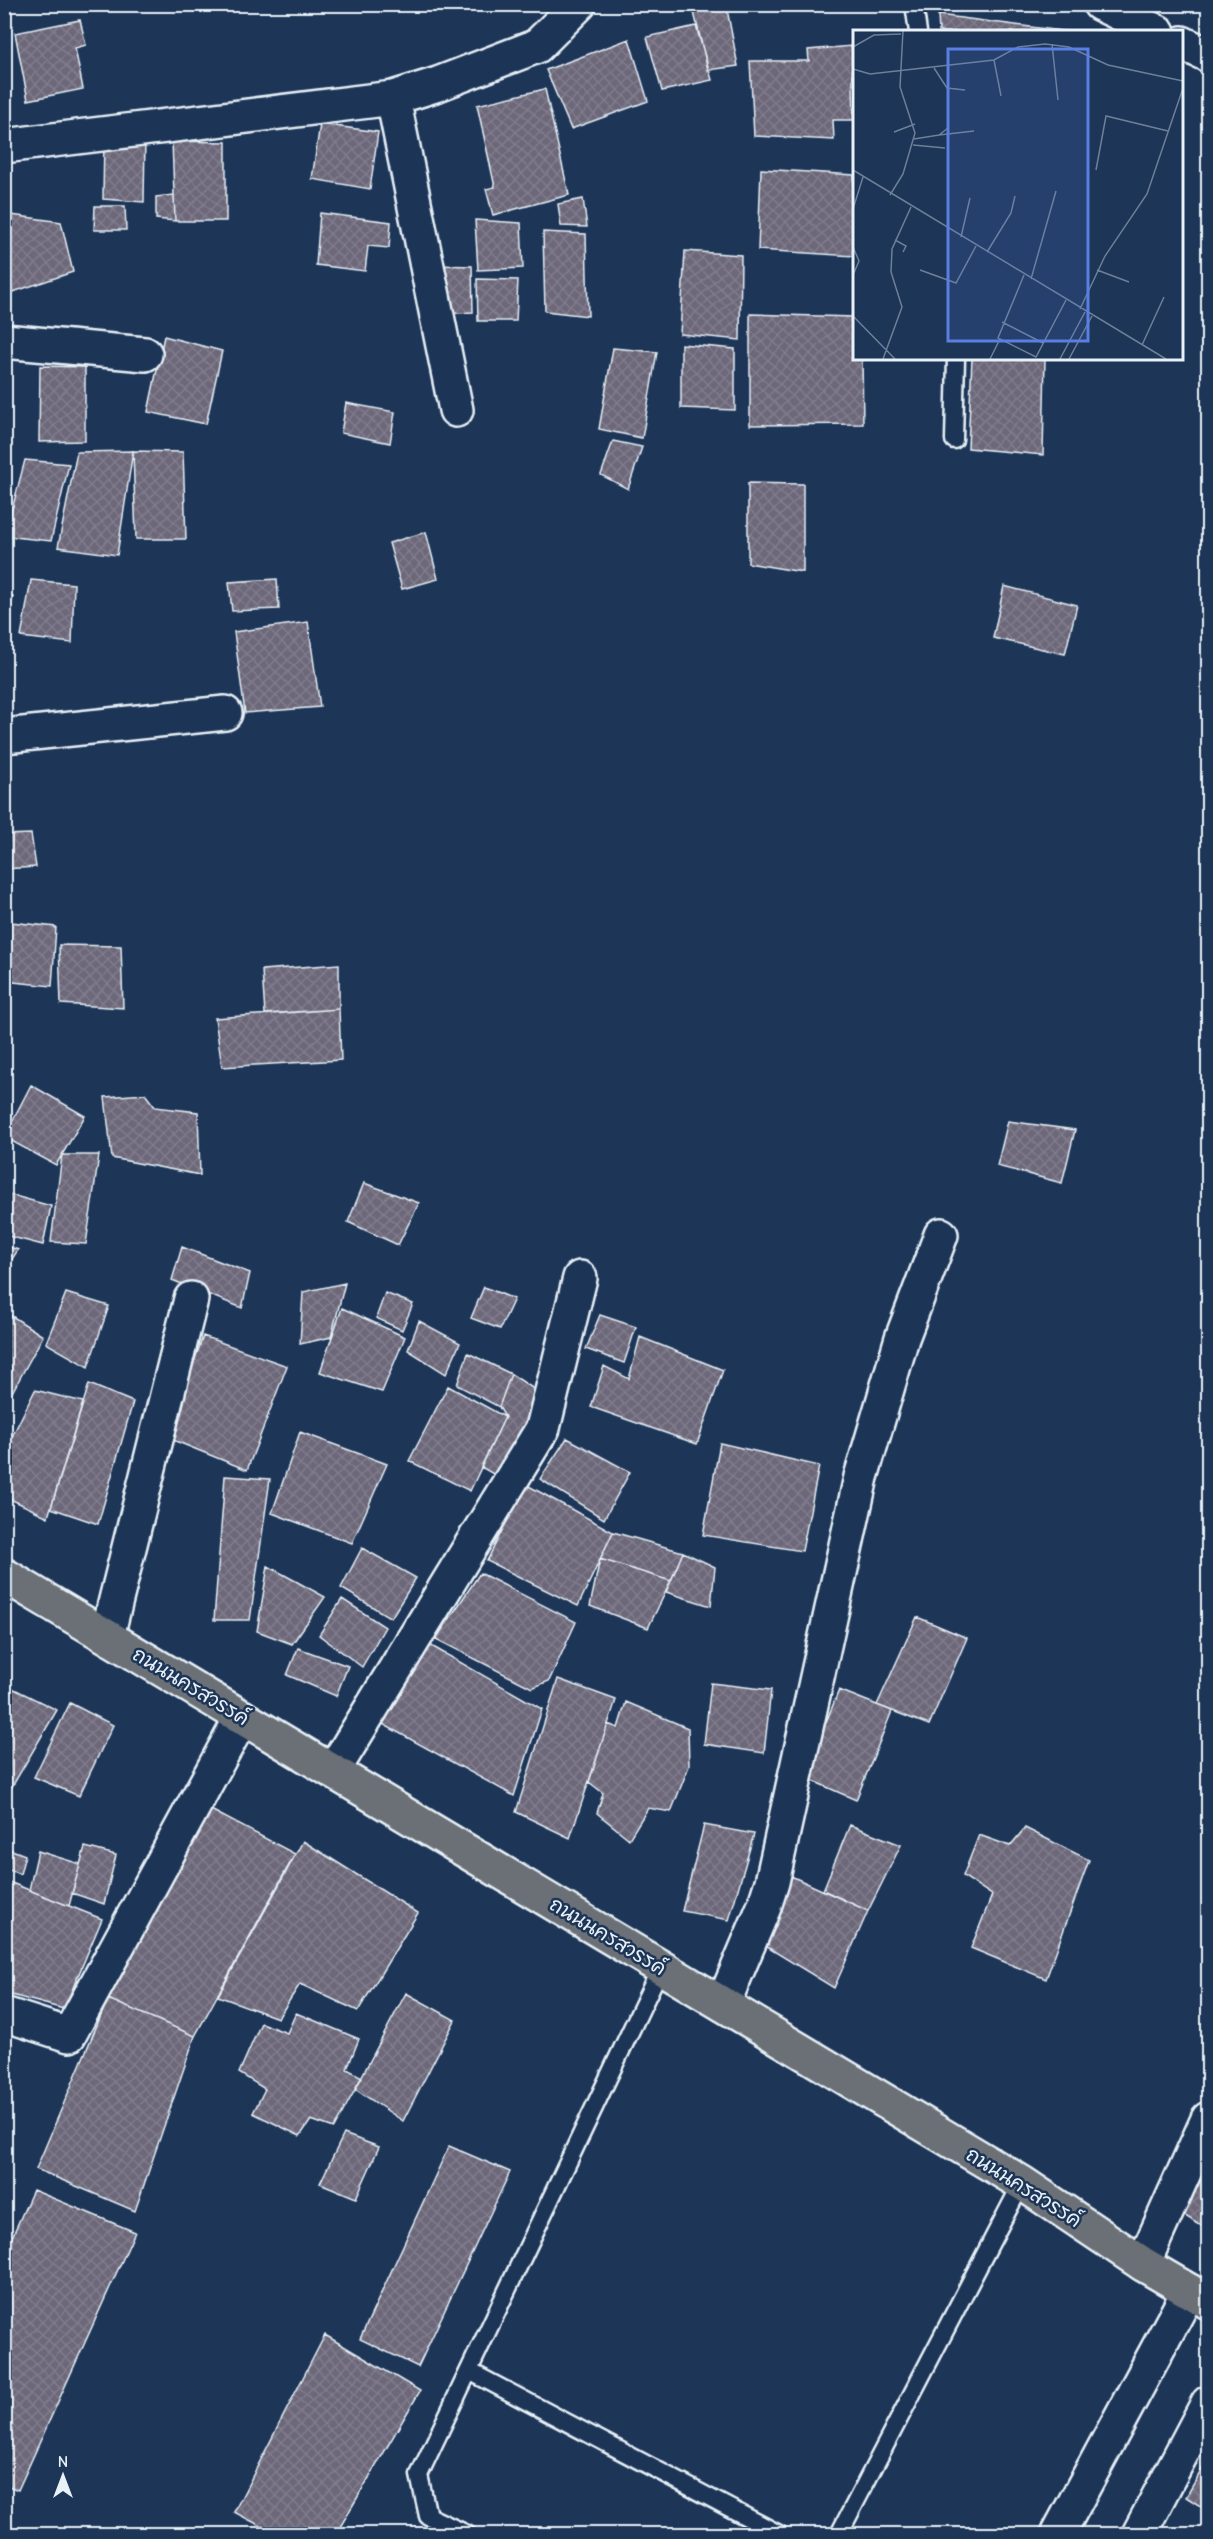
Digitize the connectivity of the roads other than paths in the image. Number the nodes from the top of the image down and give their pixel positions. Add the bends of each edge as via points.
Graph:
1 (579, 4) edge
2 (914, 4) edge
3 (1100, 4) edge
4 (918, 30) edge
5 (1154, 30) edge
6 (1183, 43) edge
7 (1209, 55) edge
8 (393, 98) junction
9 (4, 146) edge
10 (4, 340) edge
11 (145, 354) dead end
12 (956, 360) edge
13 (456, 410) dead end
14 (954, 440) dead end
15 (225, 713) dead end
16 (4, 736) edge
17 (941, 1235) dead end
18 (580, 1278) dead end
19 (191, 1299) dead end
20 (4, 1575) edge
21 (107, 1636) junction
22 (242, 1717) junction
23 (333, 1771) junction
24 (661, 1967) junction
25 (723, 2004) junction
26 (4, 2014) edge
27 (1209, 2119) edge
28 (1022, 2183) junction
29 (1143, 2264) junction
30 (1199, 2296) edge
31 (469, 2371) junction
32 (1209, 2403) edge
33 (445, 2530) edge
34 (467, 2535) edge
35 (779, 2535) edge
36 (839, 2535) edge
37 (1058, 2535) edge
38 (1139, 2535) edge

1 - 8 street via 537,46
2 - 4 lane
3 - 5 street
6 - 7 street
8 - 9 street
8 - 13 street
10 - 11 street
12 - 14 lane
15 - 16 street
17 - 25 street via 902,1338 861,1477 772,1882
18 - 23 street via 543,1428
19 - 21 street
20 - 21 main road, ถนนนครสวรรค์
21 - 22 main road, ถนนนครสวรรค์
22 - 23 main road, ถนนนครสวรรค์
22 - 26 street via 69,2035
23 - 24 main road, ถนนนครสวรรค์
24 - 25 main road, ถนนนครสวรรค์
24 - 31 lane
25 - 28 main road, ถนนนครสวรรค์
27 - 29 street
28 - 29 main road, ถนนนครสวรรค์
28 - 36 lane
29 - 30 main road, ถนนนครสวรรค์
30 - 37 street
31 - 33 lane via 419,2475 428,2516
31 - 35 lane
32 - 38 street
33 - 34 lane

